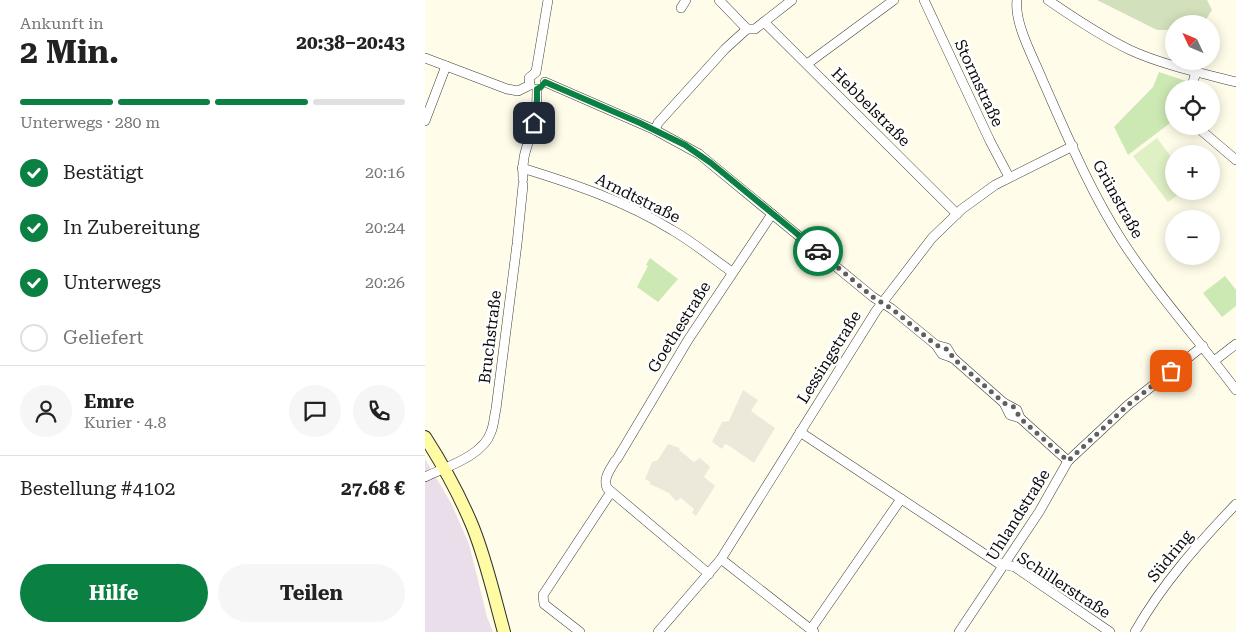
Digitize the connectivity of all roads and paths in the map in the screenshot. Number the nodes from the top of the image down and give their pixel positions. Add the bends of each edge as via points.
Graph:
1 (548, 0) edge
2 (719, 0) edge
3 (792, 0) edge
4 (894, 0) edge
5 (923, 0) edge
6 (1017, 0) edge
7 (1048, 0) edge
8 (764, 22) junction
9 (747, 28) junction
10 (425, 58) edge
11 (807, 64) junction
12 (446, 66) junction
13 (536, 72) junction
14 (1196, 72) junction
15 (1194, 80) edge
16 (545, 82) junction
17 (1236, 82) edge
18 (533, 87) junction
19 (425, 121) edge
20 (655, 130) junction
21 (1207, 135) edge
22 (1073, 146) junction
23 (1236, 160) edge
24 (522, 168) junction
25 (1009, 177) junction
26 (772, 214) junction
27 (957, 214) junction
28 (732, 272) junction
29 (883, 302) junction
30 (1236, 344) edge
31 (1203, 346) junction
32 (1214, 361) junction
33 (1236, 390) edge
34 (800, 432) junction
35 (425, 437) edge
36 (1068, 461) junction
37 (445, 468) junction
38 (425, 477) edge
39 (611, 492) junction
40 (901, 499) junction
41 (1236, 504) edge
42 (721, 559) junction
43 (1004, 564) junction
44 (709, 574) junction
45 (813, 630) edge
46 (504, 632) edge
47 (580, 632) edge
48 (658, 632) edge
49 (959, 632) edge
50 (1109, 632) edge
51 (1135, 632) edge

1 - 13 street, Bruchstraße
2 - 9 street
3 - 8 street
4 - 11 street
5 - 25 street, Stormstraße
6 - 22 street, Grünstraße via 1022,30
7 - 14 street via 1130,50
8 - 9 street via 755,29
8 - 11 street, Hebbelstraße
9 - 20 street
10 - 12 street
11 - 27 street, Hebbelstraße
12 - 18 street via 507,89 518,91
12 - 19 street
13 - 16 street via 543,74
13 - 18 street, Bruchstraße via 529,78
14 - 15 street
14 - 17 street
16 - 18 street via 541,87
16 - 20 street
18 - 24 street, Bruchstraße via 537,100 534,123
20 - 26 street via 699,154
21 - 23 street
22 - 25 street, Lessingstraße
22 - 31 street, Grünstraße via 1121,238
24 - 28 street, Arndtstraße via 623,204 670,229
24 - 37 street, Bruchstraße via 517,244 491,433 474,453
25 - 27 street, Lessingstraße
26 - 28 street, Goethestraße
26 - 29 street
27 - 29 street, Lessingstraße via 925,246
28 - 39 street, Goethestraße via 607,476 605,481
29 - 34 street, Lessingstraße
29 - 36 street via 936,345 942,354 953,358 1004,403 1009,414 1020,418
30 - 32 street
31 - 32 street, Grünstraße
31 - 36 street, Uhlandstraße via 1128,405
32 - 33 street, Grünstraße
34 - 40 street, Schillerstraße
34 - 42 street, Lessingstraße
35 - 37 main road
36 - 43 street, Uhlandstraße via 1052,492
37 - 38 street, Bruchstraße
37 - 46 main road via 477,538
39 - 44 street
39 - 47 street via 543,595 544,604
40 - 43 street, Schillerstraße
40 - 45 street
41 - 51 street, Südring via 1187,556
42 - 44 street, Lessingstraße
42 - 45 street
43 - 49 street, Uhlandstraße
43 - 50 street, Schillerstraße via 1015,567
44 - 48 street, Lessingstraße

